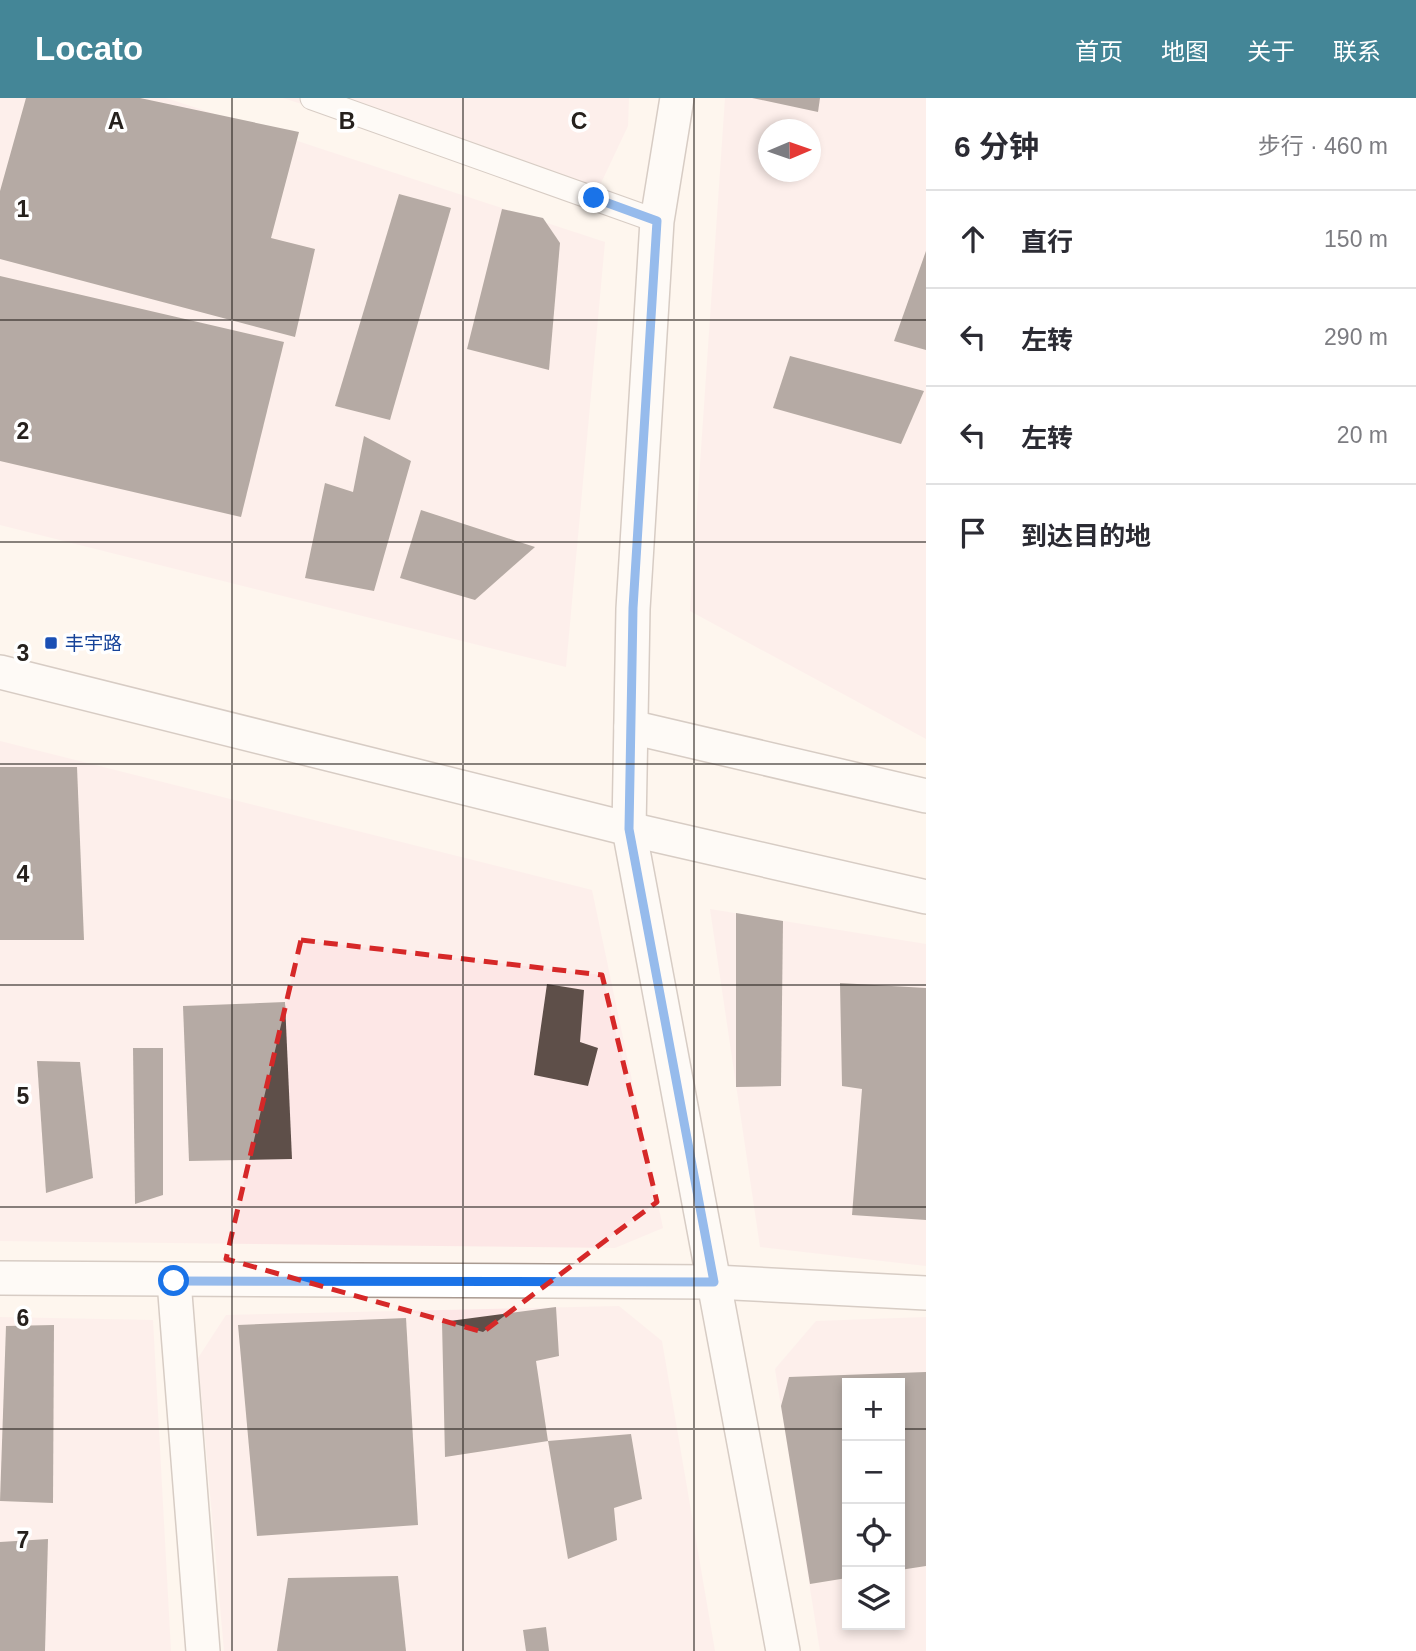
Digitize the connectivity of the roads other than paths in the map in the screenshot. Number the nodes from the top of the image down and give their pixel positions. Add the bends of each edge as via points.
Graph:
1 (312, 98) edge
2 (677, 98) edge
3 (657, 221) junction
4 (0, 672) edge
5 (631, 727) junction
6 (926, 796) edge
7 (629, 829) junction
8 (926, 897) edge
9 (0, 1278) edge
10 (174, 1281) junction
11 (714, 1282) junction
12 (926, 1293) edge
13 (203, 1651) edge
14 (783, 1651) edge

1 - 3 street
2 - 3 street
3 - 5 street via 633,608
4 - 7 street
5 - 6 street
5 - 7 street
7 - 8 street
7 - 11 street
9 - 10 street
10 - 11 street
10 - 13 street
11 - 12 street
11 - 14 street

